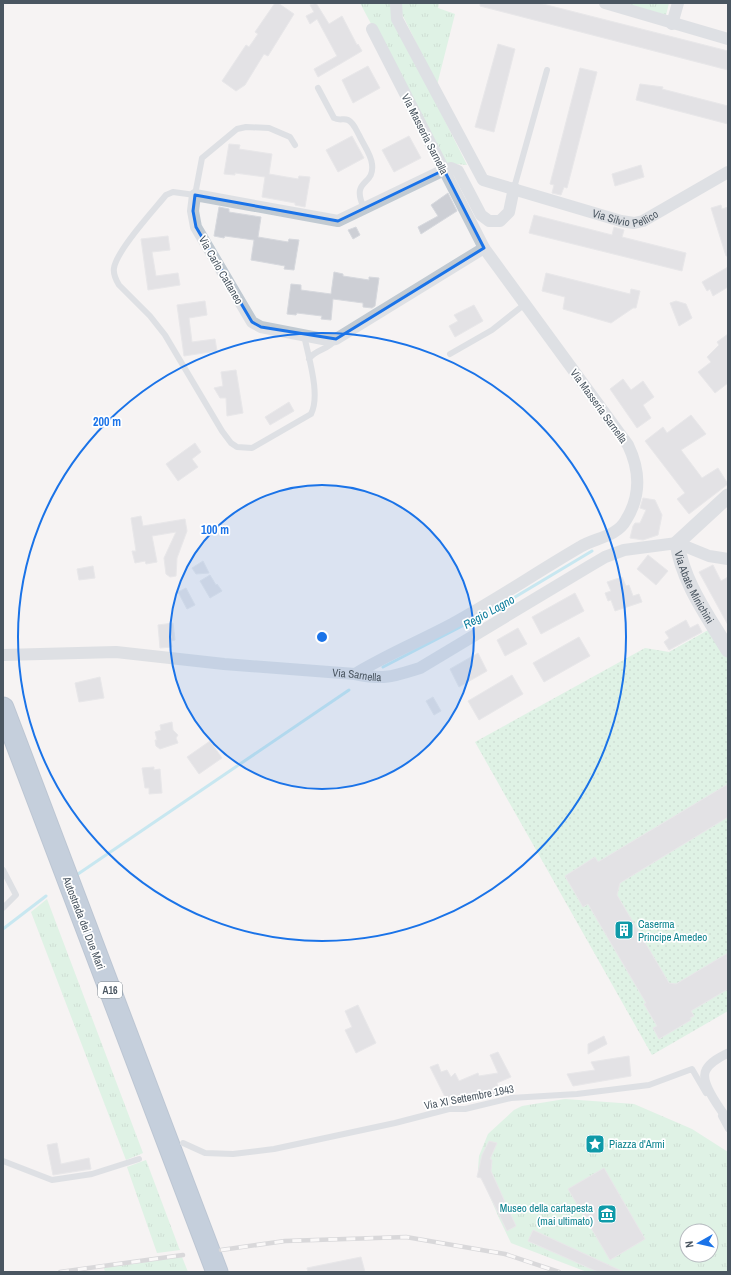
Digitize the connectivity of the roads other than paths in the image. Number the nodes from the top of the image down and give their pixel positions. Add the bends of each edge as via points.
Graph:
1 (396, 3) edge
2 (605, 3) edge
3 (678, 3) edge
4 (672, 24) junction
5 (372, 29) dead end
6 (728, 39) edge
7 (547, 70) dead end
8 (318, 88) dead end
9 (295, 145) dead end
10 (444, 170) junction
11 (728, 172) edge
12 (514, 188) junction
13 (195, 195) junction
14 (364, 208) junction
15 (484, 248) junction
16 (525, 304) junction
17 (304, 335) junction
18 (336, 339) junction
19 (450, 354) dead end
20 (308, 359) junction
21 (728, 496) edge
22 (597, 541) junction
23 (677, 543) junction
24 (606, 557) junction
25 (728, 559) edge
26 (728, 650) edge
27 (3, 655) edge
28 (355, 674) junction
29 (3, 708) edge
30 (3, 747) edge
31 (3, 870) edge
32 (3, 908) edge
33 (728, 1053) edge
34 (728, 1120) edge
35 (728, 1129) edge
36 (184, 1143) dead end
37 (138, 1159) dead end
38 (3, 1162) edge
39 (202, 1272) edge
40 (217, 1272) edge

1 - 12 street, Via Silvio Pellico via 397,19 483,180
2 - 4 street
3 - 4 street
4 - 6 street
5 - 10 street, Via Masseria Sarnella
7 - 12 lane
8 - 14 lane via 334,118 348,120 353,124 369,154 371,173 359,189 358,196
9 - 13 lane via 290,137 269,128 237,129 202,158
10 - 12 street via 451,168 458,171 481,215 489,221 500,221 509,212
10 - 14 street
10 - 15 street, Via Masseria Sarnella
11 - 12 street, Via Silvio Pellico via 643,221 634,223
13 - 14 street via 338,221
13 - 17 street, Via Carlo Cattaneo via 193,211 196,227 252,322 260,327
13 - 20 lane via 173,192 166,195 118,256 114,269 118,285 150,316 165,335 231,443 237,447 252,448 311,414 315,392
15 - 16 street, Via Masseria Sarnella
15 - 18 street
16 - 19 lane via 492,330
16 - 22 street, Via Masseria Sarnella via 628,445 635,460 637,491 626,522 613,533
17 - 18 street, Via Carlo Cattaneo
17 - 20 lane
18 - 20 lane via 332,345
21 - 23 street
22 - 24 street
22 - 28 street, Via Masseria Sarnella via 581,546 495,600
23 - 24 street, Via Sarnella via 634,548
23 - 25 street via 709,556
23 - 26 street, Via Abate Minichini via 680,562 689,582
24 - 28 street, Via Sarnella via 420,668 390,677 376,678
27 - 28 street, Via Sarnella via 116,652 224,664
29 - 40 highway, Autostrada dei Due Mari / A16
30 - 39 highway, Autostrada dei Due Mari / A16
31 - 32 lane via 16,895
33 - 34 street via 709,1066 704,1079
35 - 36 lane, Via XI Settembre 1943 via 692,1069 649,1085 577,1094 511,1098 465,1109 448,1109 274,1150 233,1154 205,1153
37 - 38 lane via 92,1174 52,1180

